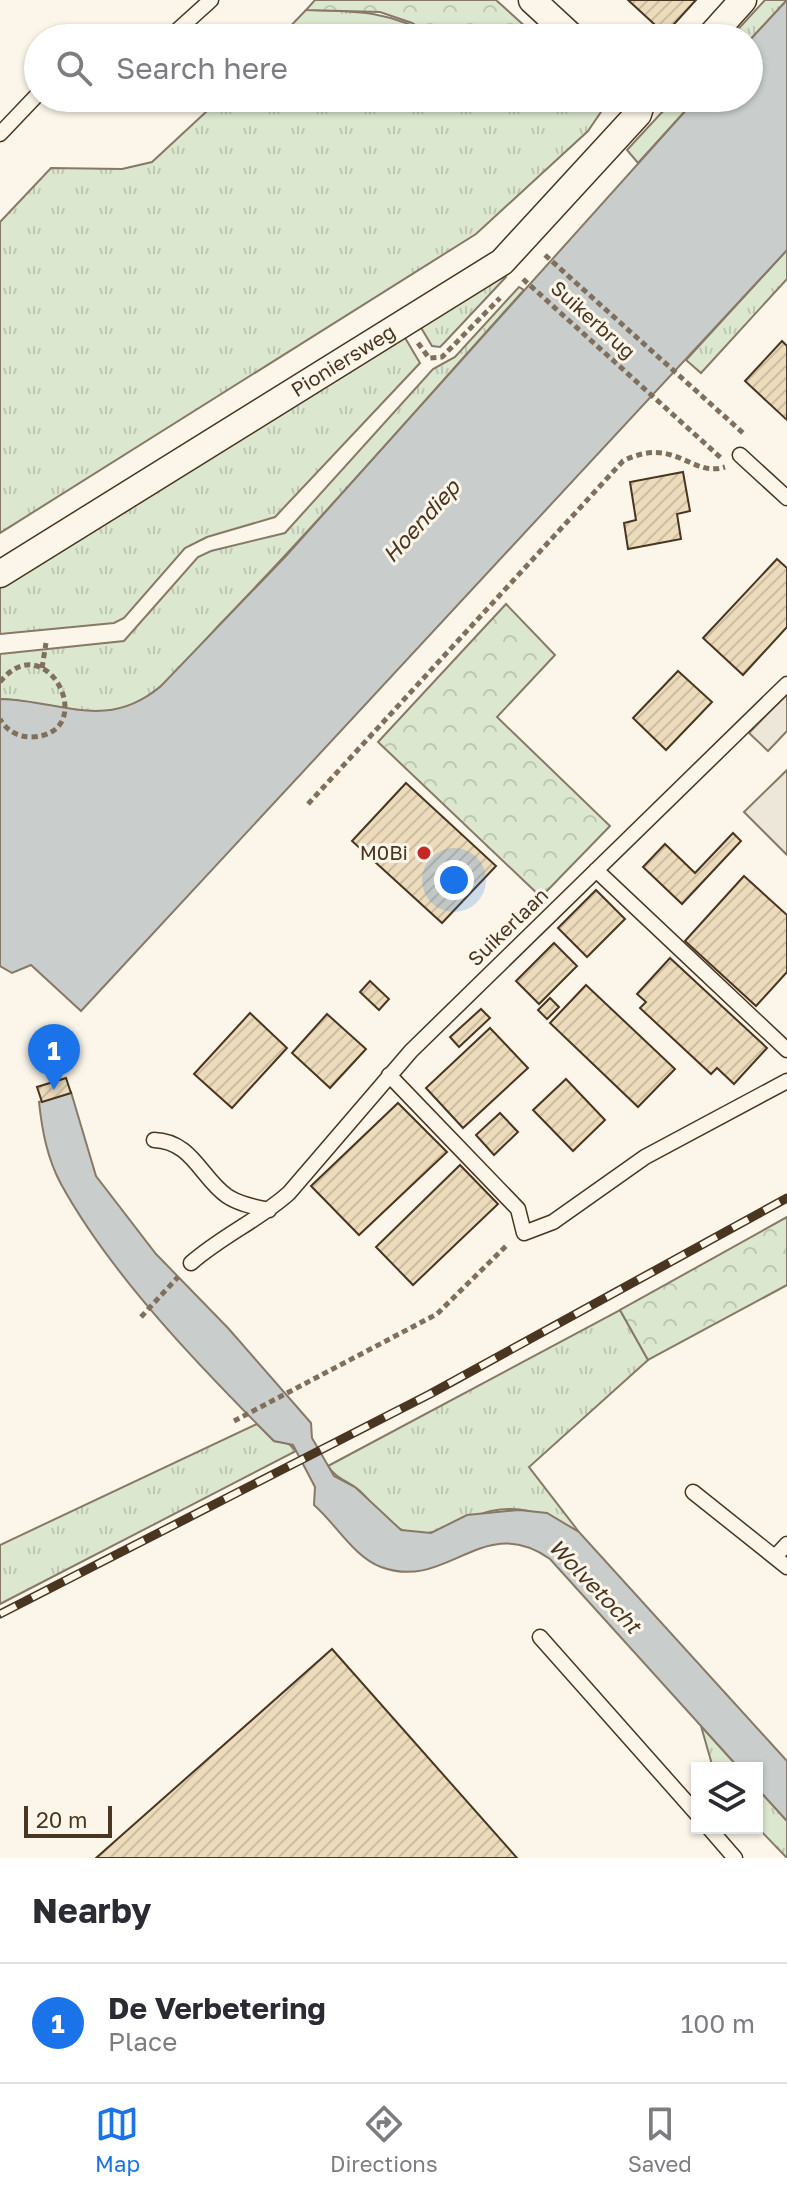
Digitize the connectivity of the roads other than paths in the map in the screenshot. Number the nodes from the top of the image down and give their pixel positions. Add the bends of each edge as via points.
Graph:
1 (211, 0) edge
2 (532, 0) edge
3 (743, 0) edge
4 (184, 24) edge
5 (558, 24) edge
6 (722, 24) edge
7 (24, 109) edge
8 (639, 112) edge
9 (0, 134) edge
10 (735, 460) road end
11 (787, 498) edge
12 (0, 574) edge
13 (787, 684) edge
14 (596, 870) junction
15 (787, 1050) edge
16 (389, 1075) junction
17 (787, 1081) edge
18 (154, 1140) dead end
19 (269, 1210) junction
20 (191, 1263) road end
21 (693, 1492) dead end
22 (787, 1544) edge
23 (781, 1562) edge
24 (540, 1637) dead end
25 (691, 1807) edge
26 (714, 1834) edge
27 (735, 1858) edge

1 - 4 lane
2 - 5 street
3 - 6 street
7 - 9 lane
8 - 12 street, Pioniersweg via 502,262
10 - 11 lane
13 - 14 lane, Suikerlaan
14 - 15 lane
14 - 16 lane, Suikerlaan
16 - 17 lane via 518,1209 524,1233 553,1222 645,1157
16 - 19 lane, Suikerlaan via 311,1169
18 - 19 lane via 183,1150 226,1196
19 - 20 lane, Suikerlaan via 221,1237
21 - 23 lane
22 - 23 lane
24 - 25 lane
26 - 27 lane

